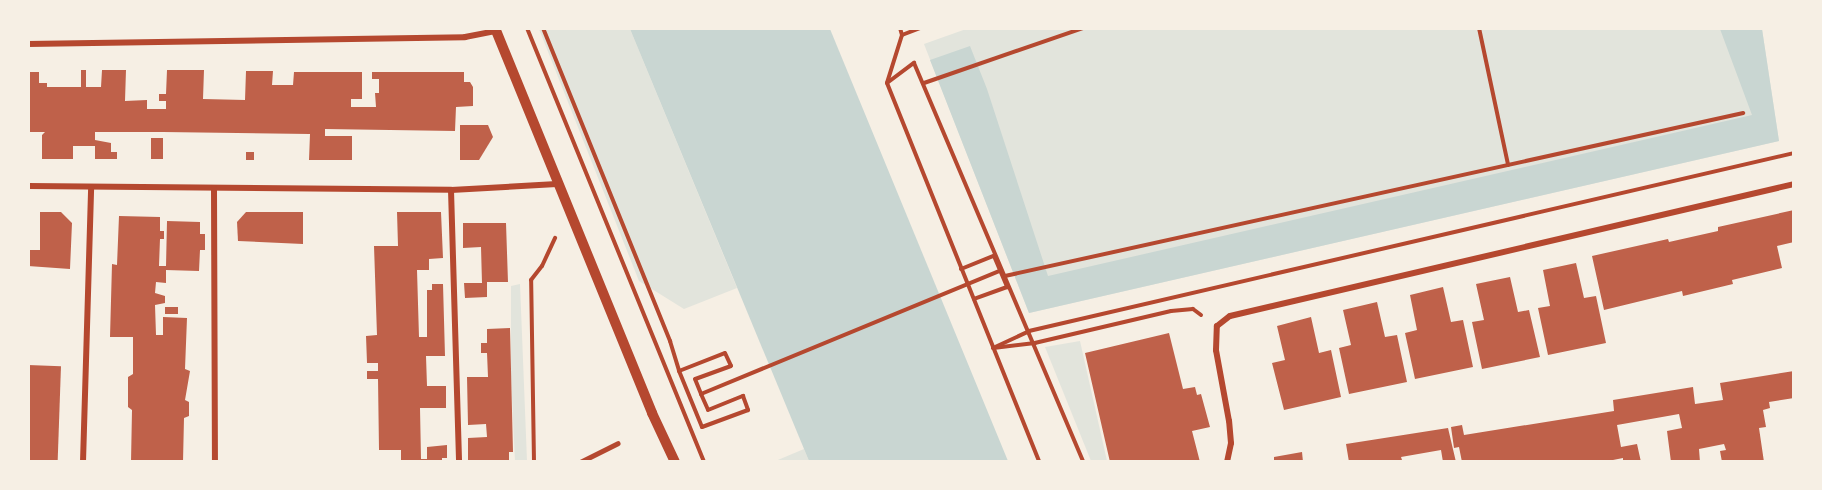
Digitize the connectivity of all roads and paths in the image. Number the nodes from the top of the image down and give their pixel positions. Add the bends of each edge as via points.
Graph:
1 (527, 28) edge
2 (543, 28) edge
3 (900, 28) edge
4 (920, 28) edge
5 (1083, 28) edge
6 (1479, 28) edge
7 (496, 30) edge
8 (902, 35) junction
9 (28, 44) edge
10 (886, 83) junction
11 (924, 83) junction
12 (1743, 113) dead end
13 (1794, 153) edge
14 (1508, 165) junction
15 (557, 184) junction
16 (1794, 184) edge
17 (28, 186) edge
18 (91, 187) junction
19 (214, 189) junction
20 (451, 190) junction
21 (600, 208) junction
22 (575, 220) junction
23 (961, 269) junction
24 (1000, 271) junction
25 (1005, 276) junction
26 (974, 299) junction
27 (1217, 326) junction
28 (1029, 331) junction
29 (1035, 343) junction
30 (993, 348) junction
31 (679, 371) junction
32 (701, 394) junction
33 (618, 443) dead end
34 (83, 462) edge
35 (215, 462) edge
36 (459, 462) edge
37 (534, 462) edge
38 (580, 462) edge
39 (675, 462) edge
40 (704, 462) edge
41 (1039, 462) edge
42 (1083, 462) edge
43 (1227, 462) edge

1 - 21 path
2 - 31 path
3 - 8 path
4 - 8 path
5 - 11 path
6 - 14 path
7 - 9 street via 465,38
7 - 15 street
8 - 10 path
10 - 11 path via 914,63
10 - 23 path
11 - 25 path
12 - 14 path
13 - 28 path
14 - 25 path
15 - 20 street
15 - 22 street
16 - 27 street via 1230,316
17 - 18 street
18 - 19 street
18 - 34 street
19 - 20 street
19 - 35 street
20 - 36 street
21 - 22 path
21 - 40 path
22 - 37 path via 560,228 531,280
22 - 39 street
23 - 24 path via 994,256
23 - 26 path
24 - 26 path via 1007,287
24 - 32 path
25 - 28 path
26 - 30 path
27 - 29 path via 1193,309 1171,311
27 - 43 street via 1216,350 1231,442
28 - 29 path
28 - 30 path
29 - 30 path
29 - 42 path
30 - 41 path
31 - 32 path via 725,353 731,366 695,379
31 - 32 path via 702,427 748,410 743,396 708,410
33 - 38 street

